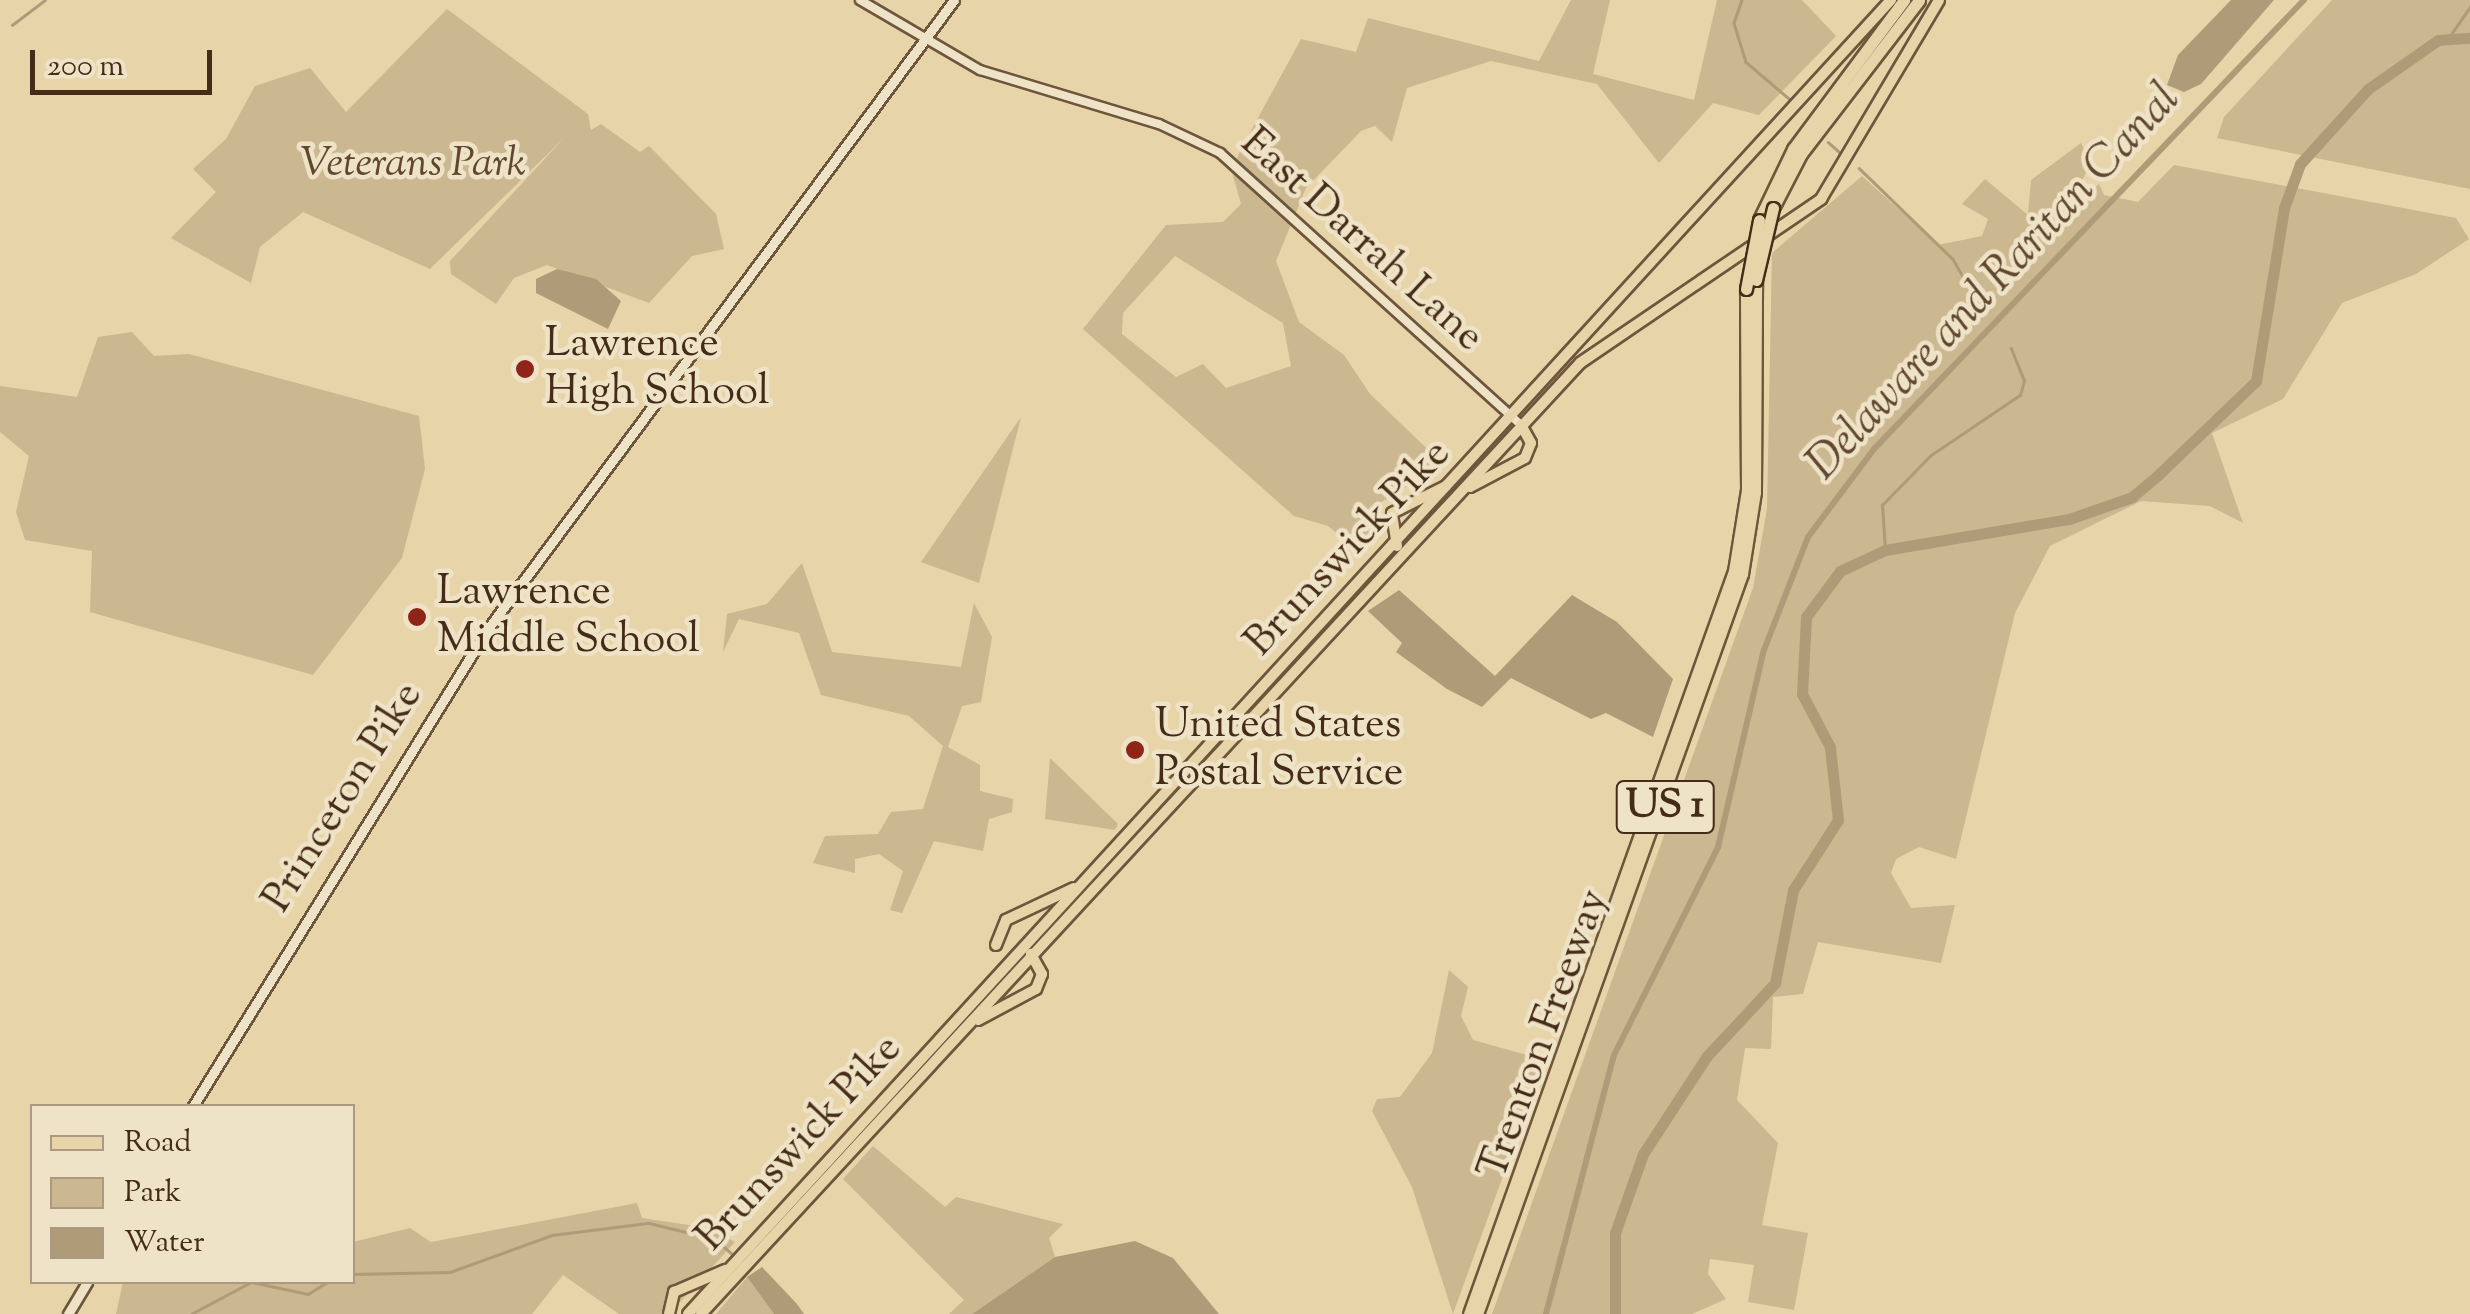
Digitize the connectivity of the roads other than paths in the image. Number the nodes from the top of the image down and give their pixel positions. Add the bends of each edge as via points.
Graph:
1 (860, 0) edge
2 (954, 0) edge
3 (1890, 0) edge
4 (1904, 0) edge
5 (1919, 0) edge
6 (1939, 0) edge
7 (924, 40) junction
8 (1517, 422) junction
9 (1470, 466) junction
10 (1449, 502) junction
11 (1405, 547) junction
12 (1098, 869) junction
13 (996, 945) dead end
14 (1031, 954) junction
15 (950, 1043) junction
16 (194, 1104) edge
17 (752, 1251) junction
18 (736, 1267) junction
19 (86, 1284) edge
20 (68, 1314) edge
21 (670, 1314) edge
22 (688, 1314) edge
23 (701, 1314) edge
24 (1468, 1314) edge
25 (1478, 1314) edge

1 - 7 street, East Darrah Lane
2 - 7 main road, Princeton Pike
3 - 8 main road, Brunswick Pike via 1787,104
4 - 24 highway, Trenton Freeway / US 1, bridge via 1802,135 1758,220 1746,289 1747,490 1734,571
5 - 25 highway, Trenton Freeway / US 1, bridge via 1801,154 1773,208 1756,280 1755,492 1742,574
6 - 8 main road, Brunswick Pike via 1822,199 1618,332
7 - 8 street, East Darrah Lane via 980,70 1159,124 1220,153
7 - 16 main road, Princeton Pike via 487,630
8 - 9 main road, Brunswick Pike
8 - 10 main road, Brunswick Pike
8 - 10 main road via 1531,443 1526,458
9 - 11 main road, Brunswick Pike
9 - 11 main road via 1392,513
10 - 11 main road, Brunswick Pike
11 - 12 main road, Brunswick Pike
11 - 14 main road, Brunswick Pike
12 - 13 main road via 1053,902 1006,920
12 - 17 main road, Brunswick Pike
14 - 15 main road, Brunswick Pike
14 - 15 main road via 1042,968 1036,988
15 - 17 main road, Brunswick Pike
17 - 18 main road, Brunswick Pike
18 - 21 main road via 674,1292
18 - 22 main road, Brunswick Pike
18 - 23 main road, Brunswick Pike
19 - 20 main road

